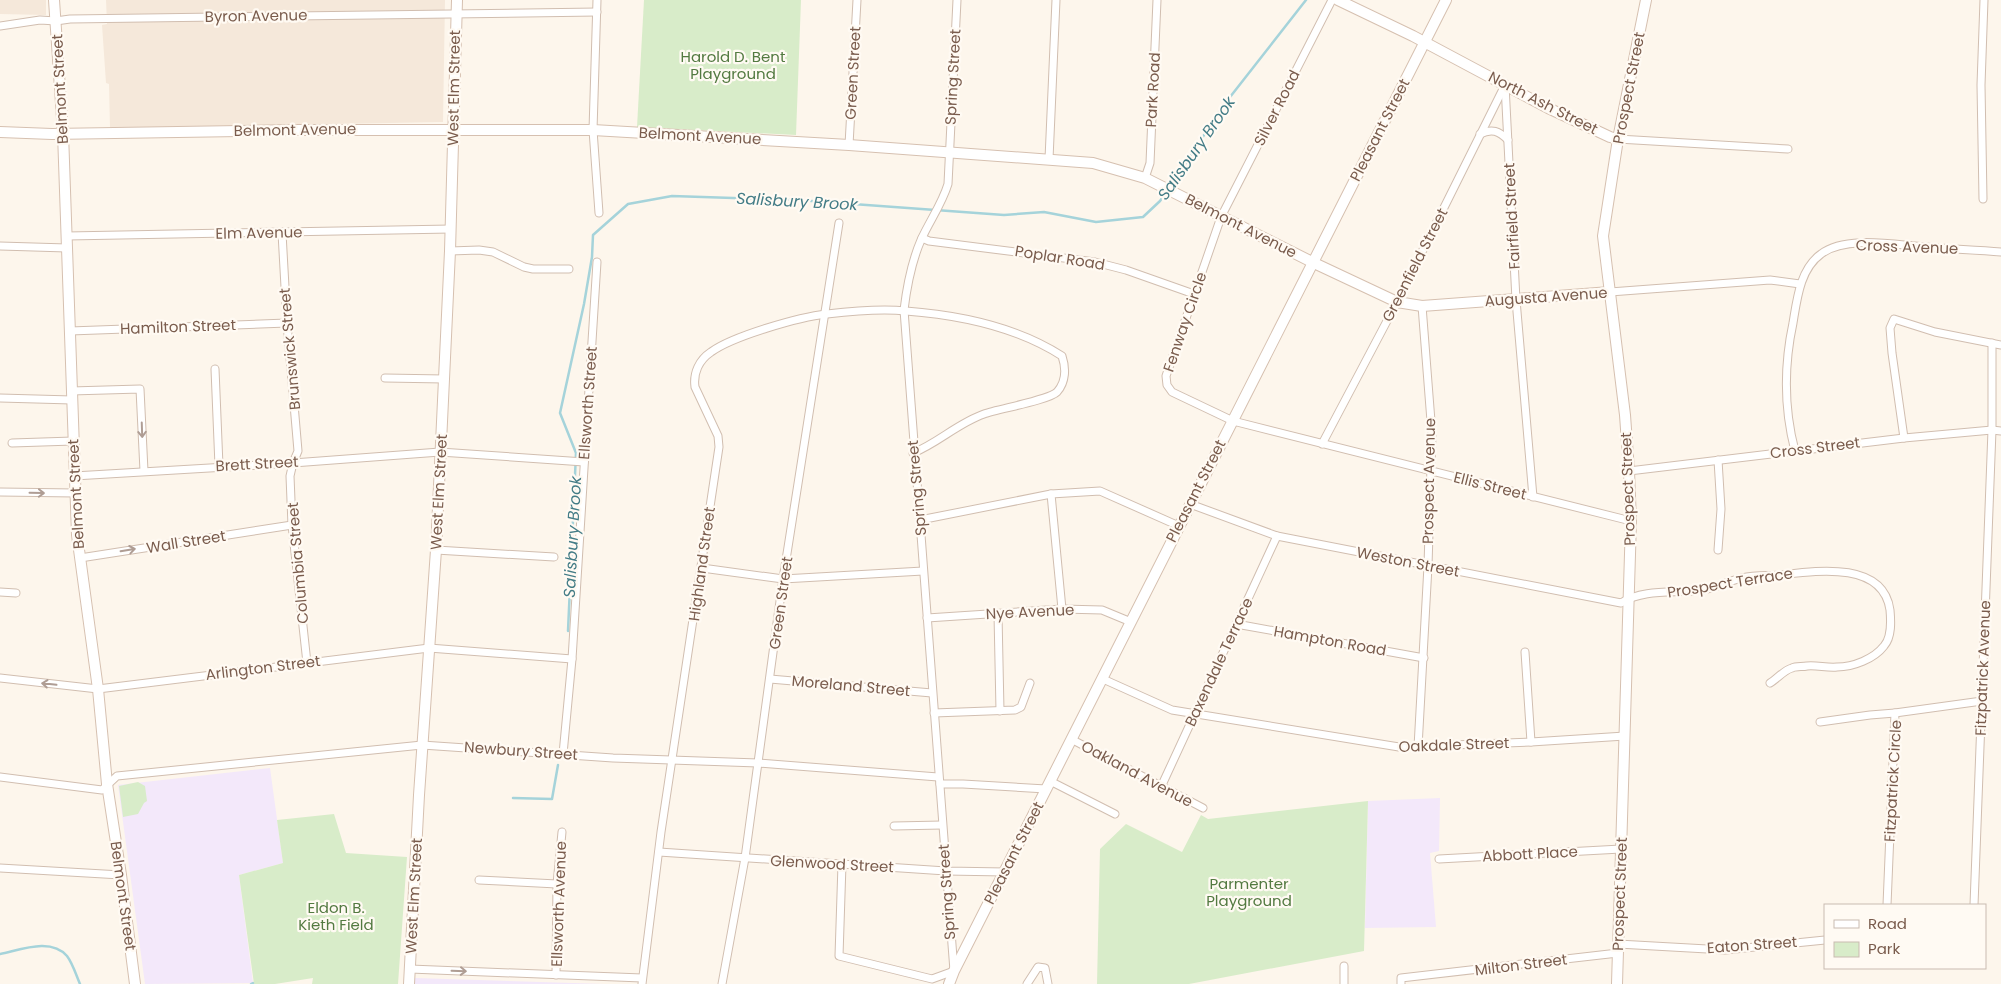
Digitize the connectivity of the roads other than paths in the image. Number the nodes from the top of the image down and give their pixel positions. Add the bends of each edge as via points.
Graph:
1 (54, 0) edge
2 (457, 0) edge
3 (597, 0) edge
4 (857, 0) edge
5 (957, 0) edge
6 (1056, 0) edge
7 (1157, 0) edge
8 (1332, 0) edge
9 (1338, 0) edge
10 (1446, 0) edge
11 (1646, 0) edge
12 (1984, 0) edge
13 (597, 12) junction
14 (456, 13) junction
15 (56, 21) junction
16 (0, 26) edge
17 (1423, 42) junction
18 (1505, 85) junction
19 (453, 129) junction
20 (593, 130) junction
21 (0, 132) edge
22 (63, 133) junction
23 (1480, 134) junction
24 (1618, 139) junction
25 (1508, 140) junction
26 (849, 145) junction
27 (1788, 149) dead end
28 (949, 153) junction
29 (1049, 159) junction
30 (1145, 178) junction
31 (1983, 199) dead end
32 (599, 213) dead end
33 (1221, 217) junction
34 (839, 223) dead end
35 (451, 229) junction
36 (282, 233) junction
37 (67, 236) junction
38 (922, 238) junction
39 (0, 246) edge
40 (67, 248) junction
41 (450, 251) junction
42 (2001, 252) edge
43 (597, 262) dead end
44 (1314, 263) junction
45 (569, 269) dead end
46 (1800, 284) junction
47 (1610, 292) junction
48 (1194, 294) junction
49 (1516, 300) junction
50 (1397, 302) junction
51 (1422, 306) junction
52 (904, 310) junction
53 (825, 314) junction
54 (287, 323) junction
55 (70, 331) junction
56 (1992, 343) junction
57 (2001, 345) edge
58 (215, 369) dead end
59 (385, 378) dead end
60 (444, 379) junction
61 (72, 395) junction
62 (0, 398) edge
63 (1233, 421) junction
64 (1992, 430) junction
65 (2001, 431) edge
66 (1904, 438) junction
67 (73, 441) junction
68 (12, 443) dead end
69 (1322, 444) junction
70 (1795, 451) junction
71 (440, 452) junction
72 (913, 453) junction
73 (1718, 460) junction
74 (578, 461) junction
75 (293, 463) junction
76 (219, 466) junction
77 (144, 471) junction
78 (1431, 471) junction
79 (1630, 471) junction
80 (74, 476) junction
81 (0, 492) edge
82 (75, 493) junction
83 (1051, 494) junction
84 (1533, 497) junction
85 (1190, 504) junction
86 (920, 520) junction
87 (1631, 521) junction
88 (292, 526) junction
89 (1179, 526) junction
90 (1276, 536) junction
91 (436, 550) junction
92 (1718, 550) dead end
93 (554, 557) dead end
94 (80, 558) junction
95 (1428, 566) junction
96 (702, 568) junction
97 (923, 571) junction
98 (783, 579) junction
99 (0, 592) edge
100 (16, 593) dead end
101 (1628, 598) junction
102 (1062, 609) junction
103 (998, 614) junction
104 (927, 618) junction
105 (1130, 622) junction
106 (1236, 624) junction
107 (429, 648) junction
108 (1525, 652) dead end
109 (572, 658) junction
110 (1424, 658) junction
111 (308, 663) junction
112 (0, 678) edge
113 (770, 679) junction
114 (1103, 679) junction
115 (1030, 683) dead end
116 (1770, 683) dead end
117 (98, 689) junction
118 (932, 693) junction
119 (1982, 701) junction
120 (1000, 711) junction
121 (934, 713) junction
122 (1196, 713) junction
123 (1895, 713) junction
124 (1820, 722) dead end
125 (1625, 736) junction
126 (1071, 739) junction
127 (1531, 742) junction
128 (422, 745) junction
129 (1418, 747) junction
130 (563, 754) junction
131 (673, 761) junction
132 (758, 763) junction
133 (0, 777) edge
134 (939, 781) junction
135 (107, 784) junction
136 (1048, 785) junction
137 (1161, 787) junction
138 (1202, 808) dead end
139 (1115, 814) dead end
140 (942, 825) junction
141 (894, 826) dead end
142 (562, 832) dead end
143 (1621, 849) junction
144 (659, 852) junction
145 (744, 858) junction
146 (1439, 859) dead end
147 (842, 864) junction
148 (0, 868) edge
149 (946, 870) junction
150 (1005, 872) junction
151 (122, 876) junction
152 (479, 880) dead end
153 (558, 884) junction
154 (1887, 904) edge
155 (1974, 904) edge
156 (1824, 940) edge
157 (1618, 949) junction
158 (1344, 966) dead end
159 (410, 969) junction
160 (954, 971) junction
161 (556, 975) junction
162 (642, 981) edge
163 (136, 984) edge
164 (409, 984) edge
165 (722, 984) edge
166 (950, 984) edge
167 (955, 984) edge
168 (1027, 984) edge
169 (1048, 984) edge
170 (1344, 984) edge
171 (1400, 984) edge
172 (1617, 984) edge

1 - 15 street, Belmont Street
2 - 14 street, West Elm Street
3 - 13 street
4 - 26 street, Green Street
5 - 28 street, Spring Street
6 - 29 street
7 - 30 street, Park Road via 1150,163
8 - 33 street, Silver Road
9 - 17 street, North Ash Street
10 - 17 street, Pleasant Street
11 - 24 street, Prospect Street
12 - 31 street via 1981,84
13 - 14 street, Byron Avenue
13 - 20 street
14 - 15 street, Byron Avenue
14 - 19 street, West Elm Street
15 - 16 street, Byron Avenue
15 - 22 street, Belmont Street
17 - 18 street, North Ash Street
17 - 44 street, Pleasant Street
18 - 23 street, Greenfield Street
18 - 24 street, North Ash Street
18 - 25 street, Fairfield Street
19 - 20 street, Belmont Avenue
19 - 22 street, Belmont Avenue
19 - 35 street, West Elm Street
20 - 26 street, Belmont Avenue
20 - 32 street
21 - 22 street, Belmont Avenue
22 - 37 street, Belmont Street
23 - 25 street via 1494,130
23 - 50 street, Greenfield Street
24 - 27 street, North Ash Street
24 - 47 street, Prospect Street via 1603,236
25 - 49 street, Fairfield Street
26 - 28 street, Belmont Avenue
28 - 29 street, Belmont Avenue
28 - 38 street, Spring Street via 948,184
29 - 30 street, Belmont Avenue via 1093,163
30 - 33 street, Belmont Avenue
33 - 44 street, Belmont Avenue
33 - 48 street, Fenway Circle
34 - 53 street, Green Street
35 - 36 street, Elm Avenue
35 - 41 street, West Elm Street
36 - 37 street, Elm Avenue
36 - 54 street, Brunswick Street
37 - 40 street, Belmont Street
38 - 48 street, Poplar Road via 1095,262
38 - 52 street, Spring Street via 909,272
39 - 40 street
40 - 55 street, Belmont Street
41 - 45 street via 493,252 524,267
41 - 60 street, West Elm Street
42 - 46 street, Cross Avenue via 1863,243 1839,246 1821,254
43 - 74 street, Ellsworth Street via 590,390
44 - 50 street, Augusta Avenue
44 - 63 street, Pleasant Street
46 - 47 street, Augusta Avenue via 1770,280
46 - 70 street, Cross Avenue via 1786,364
47 - 49 street, Augusta Avenue
47 - 79 street, Prospect Street
48 - 63 street, Fenway Circle via 1166,376 1167,385 1172,392
49 - 51 street, Augusta Avenue
49 - 84 street, Fairfield Street
50 - 51 street, Augusta Avenue
50 - 69 street, Greenfield Street
51 - 78 street, Prospect Avenue via 1432,434
52 - 53 street, Highland Street
52 - 72 street, Spring Street
52 - 72 street, Highland Street via 990,325 1026,337 1062,356 1066,367 1057,392 1048,398 983,414
53 - 96 street, Highland Street via 734,340 711,352 698,365 693,379 696,393 718,436 719,447
53 - 98 street, Green Street
54 - 55 street, Hamilton Street
54 - 75 street, Brunswick Street via 298,451
55 - 61 street, Belmont Street
56 - 57 street
56 - 64 street, Fitzpatrick Avenue
56 - 66 street via 1935,332 1894,319 1890,328 1892,353
58 - 76 street
59 - 60 street
60 - 71 street, West Elm Street
61 - 62 street
61 - 67 street, Belmont Street
61 -> 77 street via 140,389
63 - 69 street, Ellis Street
63 - 85 street, Pleasant Street
64 - 65 street, Cross Street
64 - 66 street, Cross Street
64 - 119 street, Fitzpatrick Avenue
66 - 70 street, Cross Street
67 - 68 street
67 - 80 street, Belmont Street
69 - 78 street, Ellis Street
70 - 73 street, Cross Street
71 - 74 street, Brett Street
71 - 75 street, Brett Street
71 - 91 street, West Elm Street
72 - 86 street, Spring Street
73 - 79 street, Cross Street
73 - 92 street
74 - 109 street, Ellsworth Street
75 - 76 street, Brett Street
75 - 88 street, Columbia Street via 290,476
76 - 77 street, Brett Street
77 - 80 street, Brett Street
78 - 84 street, Ellis Street
78 - 95 street, Prospect Avenue
79 - 87 street, Prospect Street
80 - 82 street, Belmont Street
81 -> 82 street
82 - 94 street, Belmont Street
83 - 86 street
83 - 89 street via 1100,491
83 - 102 street
84 - 87 street, Ellis Street
85 - 89 street, Pleasant Street
85 - 90 street, Weston Street
86 - 97 street, Spring Street
87 - 101 street, Prospect Street
94 -> 88 street, Wall Street
88 - 111 street, Columbia Street
89 - 105 street, Pleasant Street
90 - 95 street, Weston Street
90 - 106 street, Baxendale Terrace
91 - 93 street
91 - 107 street, West Elm Street
94 - 117 street, Belmont Street
95 - 101 street, Weston Street via 1621,603
95 - 110 street, Prospect Avenue
96 - 98 street
96 - 131 street, Highland Street
97 - 98 street
97 - 104 street, Spring Street
98 - 113 street, Green Street
99 - 100 street
101 - 116 street, Prospect Terrace via 1639,594 1701,590 1741,578 1814,570 1861,576 1874,582 1889,606 1892,625 1886,645 1857,664 1792,668
101 - 125 street, Prospect Street
102 - 103 street, Nye Avenue
102 - 105 street, Nye Avenue via 1102,610
103 - 104 street, Nye Avenue
103 - 120 street
104 - 118 street, Spring Street
105 - 114 street, Pleasant Street
106 - 110 street, Hampton Road
106 - 122 street, Baxendale Terrace
107 - 109 street, Arlington Street
107 - 111 street, Arlington Street
107 - 128 street, West Elm Street
108 - 127 street
109 - 130 street, Ellsworth Street
110 - 129 street, Prospect Avenue
111 - 117 street, Arlington Street
117 -> 112 street, Arlington Street
113 - 118 street, Moreland Street
113 - 132 street, Green Street
114 - 122 street, Oakdale Street via 1172,710
114 - 126 street, Pleasant Street
115 - 120 street via 1021,707
117 - 135 street, Belmont Street
118 - 121 street, Spring Street
119 - 123 street, Fitzpatrick Circle
119 - 155 street, Fitzpatrick Avenue
120 - 121 street
121 - 134 street, Spring Street
122 - 129 street, Oakdale Street via 1381,745
122 - 137 street, Baxendale Terrace
123 - 124 street
123 - 154 street, Fitzpatrick Circle
125 - 127 street, Oakdale Street
125 - 143 street, Prospect Street
126 - 136 street, Pleasant Street
126 - 137 street, Oakland Avenue
127 - 129 street, Oakdale Street
128 - 130 street, Newbury Street
128 - 135 street, Newbury Street via 117,776
128 - 159 street, West Elm Street
130 - 131 street, Newbury Street
131 - 132 street, Newbury Street
131 - 144 street, Highland Street
132 - 134 street, Newbury Street
132 - 145 street, Green Street
133 - 135 street, Newbury Street via 102,790
134 - 136 street, Newbury Street
134 - 140 street, Spring Street
135 - 151 street, Belmont Street
136 - 139 street
136 - 150 street, Pleasant Street
137 - 138 street, Oakland Avenue
140 - 141 street
140 - 149 street, Spring Street
142 - 153 street, Ellsworth Avenue
143 - 146 street, Abbott Place
143 - 157 street, Prospect Street
144 - 145 street, Glenwood Street
144 - 162 street, Highland Street
145 - 147 street, Glenwood Street
145 - 165 street, Green Street
147 - 149 street, Glenwood Street
147 - 160 street via 840,956 932,979
148 - 151 street
149 - 150 street, Glenwood Street
149 - 160 street, Spring Street
150 - 160 street, Pleasant Street
151 - 163 street, Belmont Street
152 - 153 street
153 - 161 street, Ellsworth Avenue
156 - 157 street, Eaton Street via 1725,950
157 - 171 street, Milton Street via 1401,978
157 - 172 street, Prospect Street
158 - 170 street
159 -> 161 street
159 - 164 street, West Elm Street
160 - 166 street, Pleasant Street
160 - 167 street, Spring Street
161 - 162 street
168 - 169 street via 1038,966 1045,968

